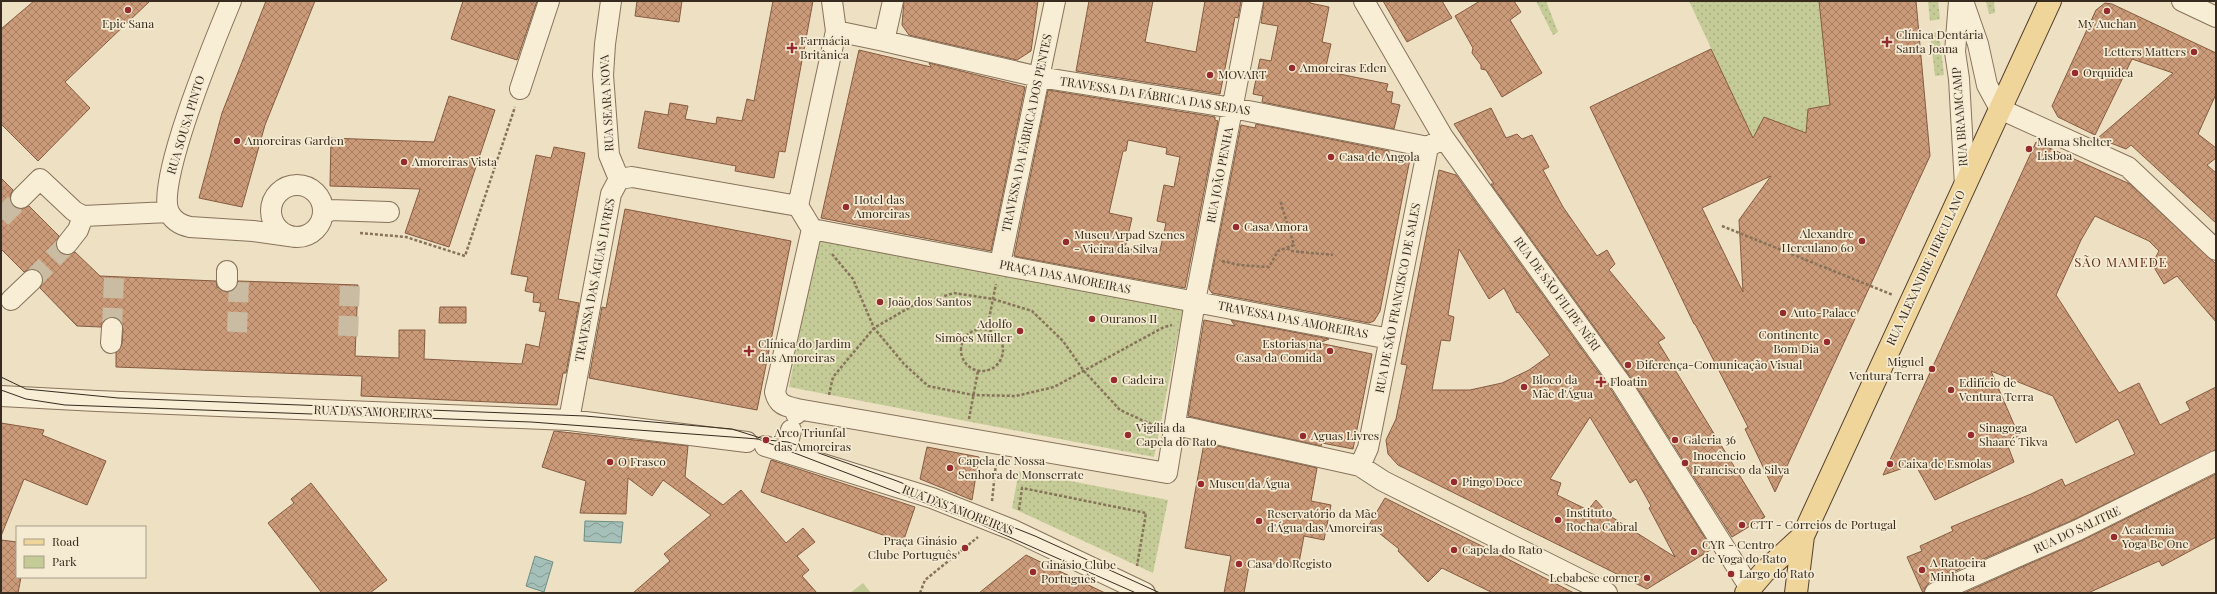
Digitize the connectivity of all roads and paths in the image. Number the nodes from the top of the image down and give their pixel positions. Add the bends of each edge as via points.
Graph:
1 (231, 1) edge
2 (549, 1) edge
3 (611, 1) edge
4 (832, 1) edge
5 (893, 1) edge
6 (1055, 1) edge
7 (1253, 1) edge
8 (1364, 1) edge
9 (1959, 1) edge
10 (1963, 1) edge
11 (2050, 1) edge
12 (2182, 1) edge
13 (2216, 17) edge
14 (836, 31) junction
15 (884, 41) junction
16 (1039, 76) junction
17 (520, 89) joint
18 (1233, 108) junction
19 (2000, 109) junction
20 (1436, 142) junction
21 (619, 179) junction
22 (1965, 186) junction
23 (21, 198) tunnel mouth
24 (1280, 200) dead end
25 (271, 204) junction
26 (798, 206) junction
27 (169, 212) junction
28 (389, 212) dead end
29 (323, 215) junction
30 (83, 216) junction
31 (1722, 226) dead end
32 (812, 229) junction
33 (253, 230) junction
34 (352, 232) dead end
35 (296, 237) junction
36 (67, 244) tunnel mouth
37 (1287, 248) junction
38 (2216, 250) edge
39 (1333, 255) dead end
40 (1000, 264) junction
41 (1239, 265) dead end
42 (32, 280) tunnel mouth
43 (993, 299) junction
44 (12, 300) dead end
45 (1909, 301) junction
46 (1194, 310) junction
47 (874, 328) junction
48 (987, 329) junction
49 (1390, 339) junction
50 (978, 371) junction
51 (1084, 371) junction
52 (6, 393) edge
53 (973, 395) junction
54 (825, 414) junction
55 (795, 418) junction
56 (569, 420) junction
57 (1175, 432) junction
58 (966, 437) junction
59 (999, 442) junction
60 (786, 452) junction
61 (2216, 461) edge
62 (1360, 466) junction
63 (991, 508) dead end
64 (1018, 514) dead end
65 (983, 533) dead end
66 (1803, 536) junction
67 (1137, 570) dead end
68 (1754, 587) edge
69 (920, 593) edge
70 (1145, 593) edge
71 (1607, 593) edge
72 (1796, 593) edge
73 (1935, 593) edge

1 - 27 street, RUA SOUSA PINTO via 185,122 172,167 167,199
2 - 17 street
3 - 21 street, RUA SEARA NOVA via 604,75 609,155
4 - 14 street
5 - 15 street
6 - 16 street, TRAVESSA DA FÁBRICA DOS PENTES
7 - 18 street, RUA JOÃO PENHA
8 - 20 street, RUA DE SÃO FILIPE NÉRI
9 - 22 street, RUA BRAAMCAMP via 1955,52
10 - 19 street via 1978,44 1987,85
11 - 19 main road, RUA ALEXANDRE HERCULANO
12 - 13 street
14 - 15 street, TRAVESSA DA FÁBRICA DAS SEDAS
14 - 26 street
15 - 16 street, TRAVESSA DA FÁBRICA DAS SEDAS
16 - 18 street, TRAVESSA DA FÁBRICA DAS SEDAS
16 - 40 street, TRAVESSA DA FÁBRICA DOS PENTES
17 - 34 path via 465,256 401,236
18 - 20 street, TRAVESSA DA FÁBRICA DAS SEDAS
18 - 46 street, RUA JOÃO PENHA
19 - 22 main road, RUA ALEXANDRE HERCULANO
19 - 38 street via 2128,167
20 - 49 street, RUA DE SÃO FRANCISCO DE SALES
20 - 68 street, RUA DE SÃO FILIPE NÉRI via 1620,382
21 - 26 street via 632,177
21 - 56 street, TRAVESSA DAS ÁGUAS LIVRES via 611,194
22 - 45 main road, RUA ALEXANDRE HERCULANO
23 - 30 street via 40,179 74,211
24 - 37 path via 1294,245
25 - 29 street via 282,189 289,185 307,186 320,198
25 - 33 street via 262,223
25 - 35 street via 273,222 278,230
26 - 32 street
27 - 30 street
27 - 33 street via 180,225
28 - 29 street via 330,210
29 - 35 street via 314,232
30 - 36 street via 78,230
31 - 45 path
32 - 40 street, PRAÇA DAS AMOREIRAS
32 - 47 path via 853,279
32 - 55 street via 775,392 777,400
33 - 35 street
37 - 39 path via 1291,251
37 - 41 path via 1278,251 1269,266
40 - 43 path
40 - 46 street, PRAÇA DAS AMOREIRAS
42 - 44 street
43 - 47 path via 954,293 912,306
43 - 48 path
43 - 51 path via 1032,311 1063,341
45 - 66 main road, RUA ALEXANDRE HERCULANO
46 - 49 street, TRAVESSA DAS AMOREIRAS
46 - 51 path
46 - 57 street
47 - 53 path via 904,364 928,386
47 - 54 path via 832,377
48 - 50 path via 1001,338 1004,346 1003,355 993,368
48 - 50 path via 978,328 971,332 964,337 961,345 961,356 967,365
49 - 62 street, RUA DE SÃO FRANCISCO DE SALES via 1368,448
50 - 53 path
51 - 53 path via 1054,386 1016,396
51 - 57 path via 1120,410
52 - 56 street, RUA DAS AMOREIRAS via 97,402
53 - 58 path
54 - 55 street
54 - 58 street
55 - 60 street
56 - 60 street, RUA DAS AMOREIRAS via 756,444
57 - 59 street via 1167,473
57 - 62 street
58 - 59 street
59 - 63 path
60 - 70 street, RUA DAS AMOREIRAS via 912,491 989,520
61 - 73 street, RUA DO SALITRE via 2078,530
62 - 71 street via 1383,481
64 - 67 path via 1022,488 1146,513
65 - 69 path via 924,580
66 - 68 main road, RUA ALEXANDRE HERCULANO
66 - 72 main road, RUA ALEXANDRE HERCULANO

